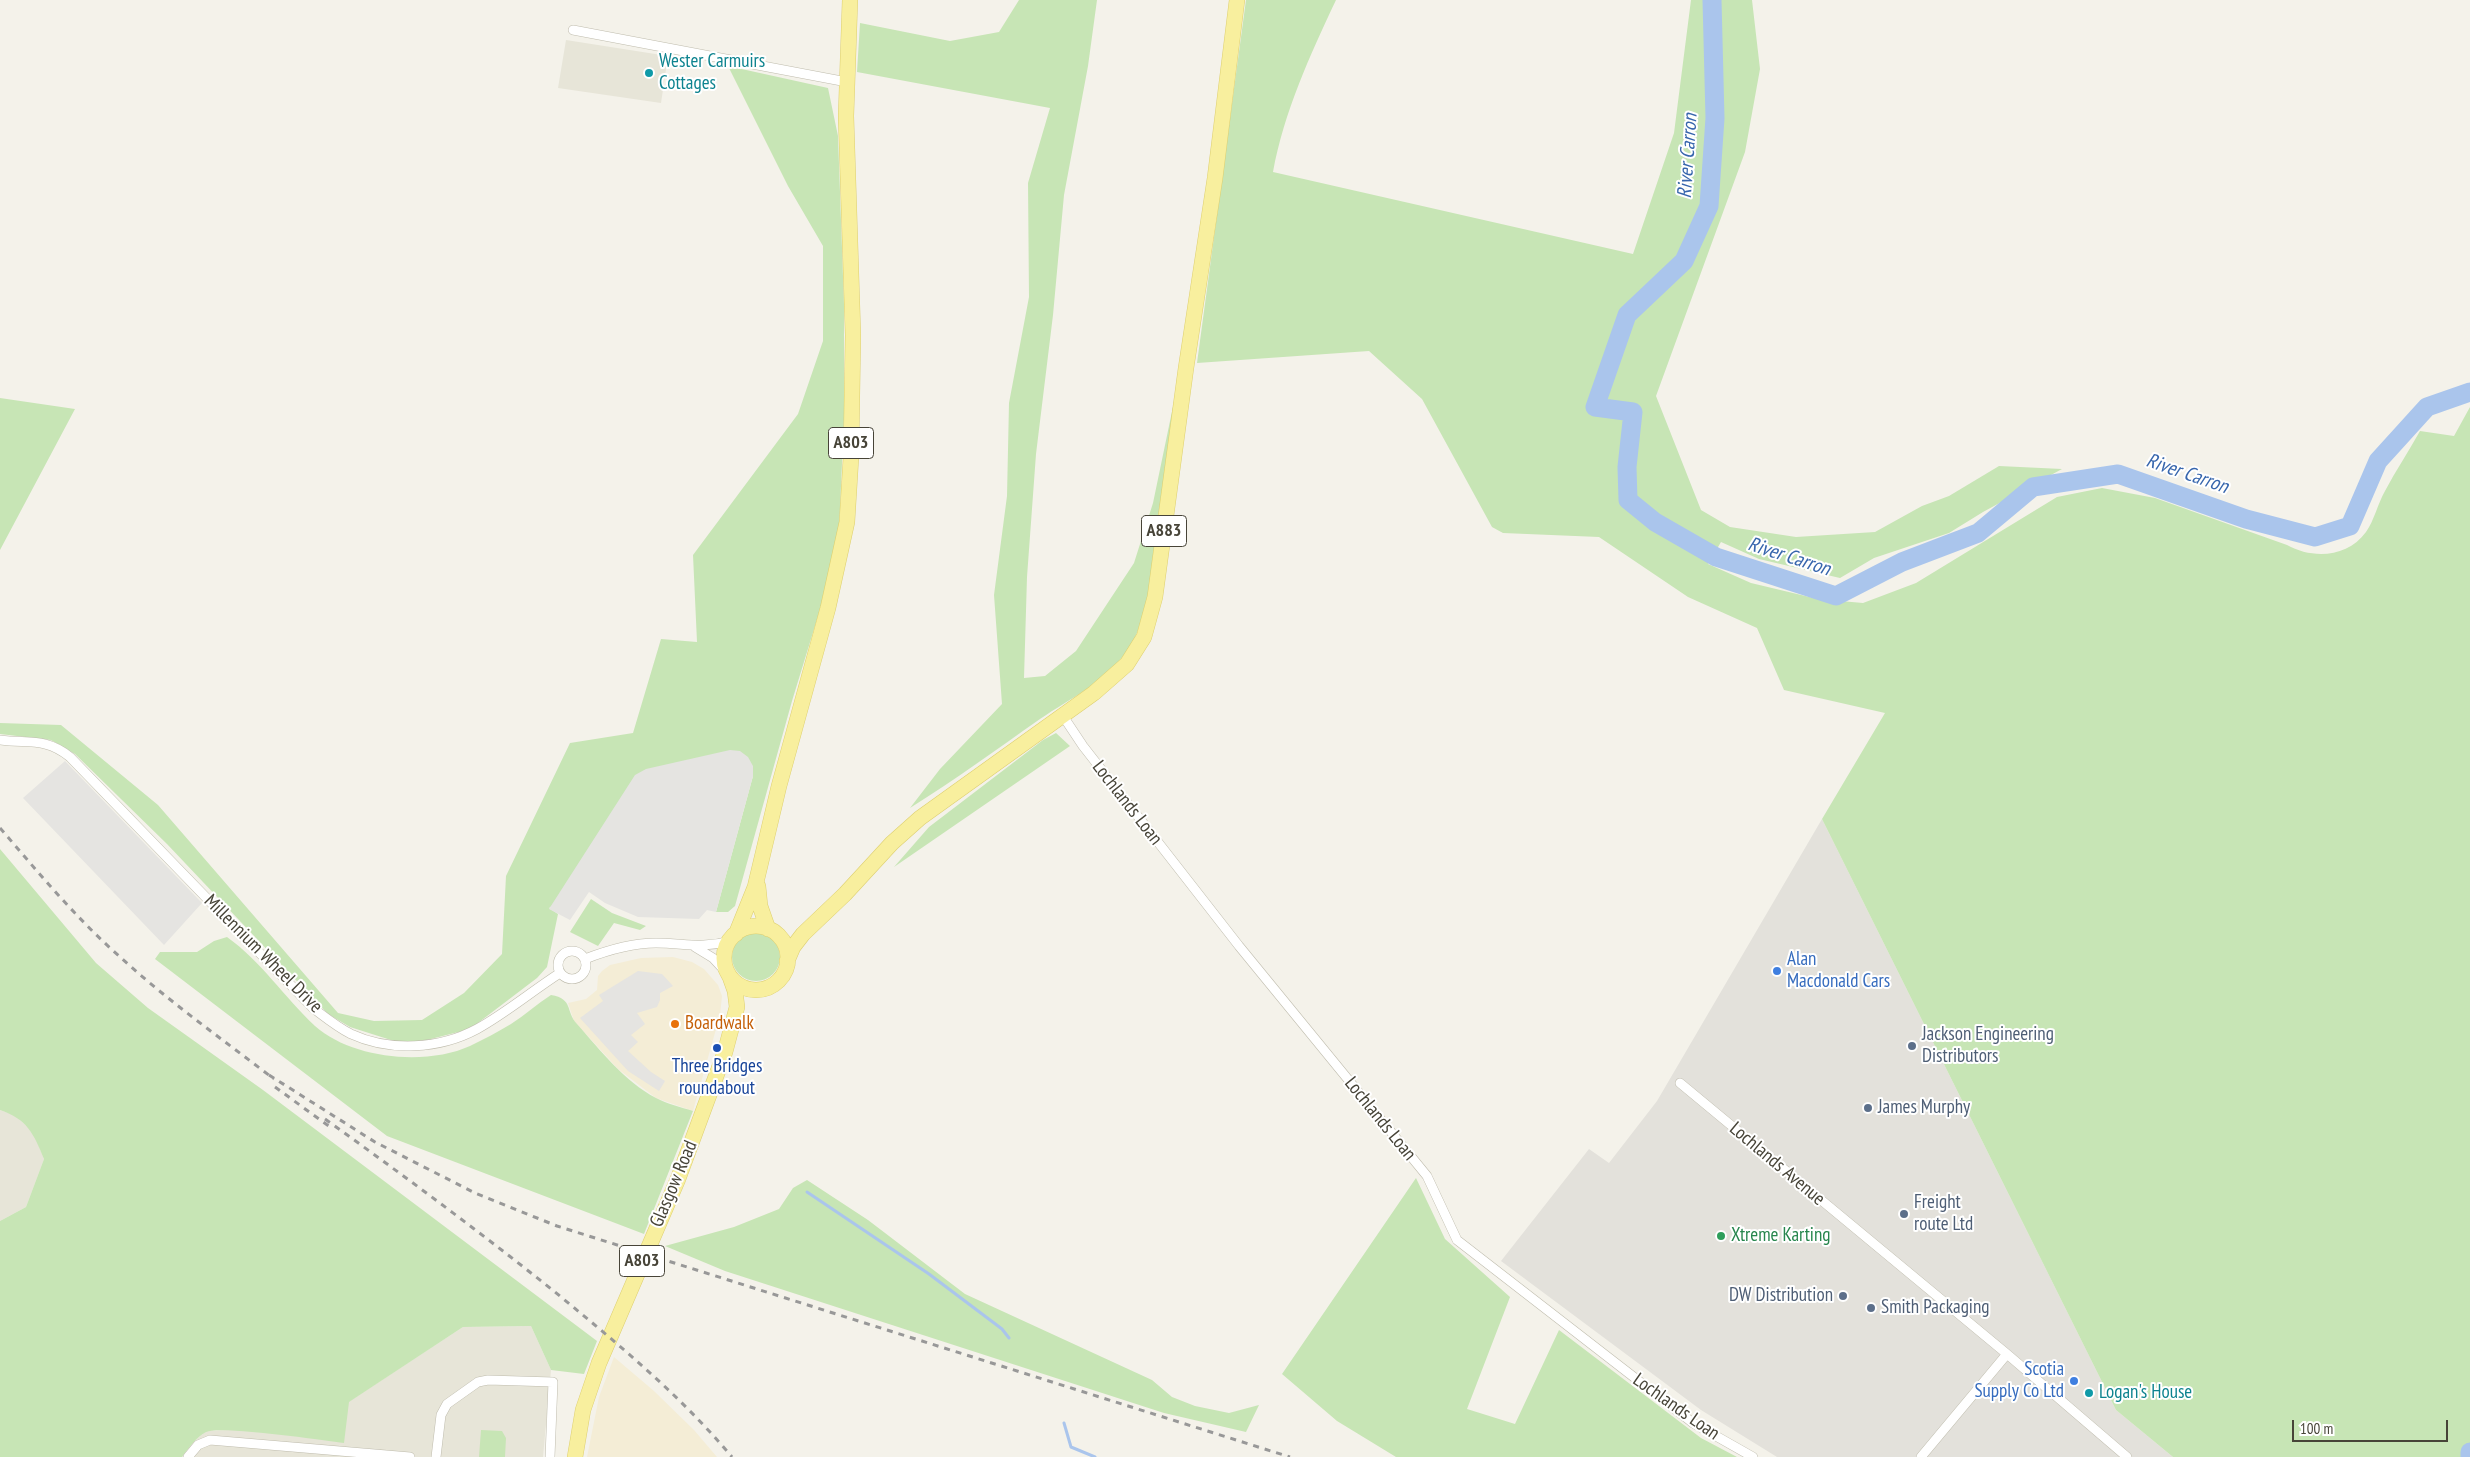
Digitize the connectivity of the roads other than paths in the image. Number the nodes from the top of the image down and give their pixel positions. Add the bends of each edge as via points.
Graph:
1 (850, 0) edge
2 (1237, 0) edge
3 (573, 30) dead end
4 (847, 82) junction
5 (1063, 716) junction
6 (0, 740) edge
7 (759, 874) junction
8 (824, 915) junction
9 (771, 931) junction
10 (733, 937) junction
11 (695, 947) junction
12 (584, 959) junction
13 (787, 962) junction
14 (560, 973) junction
15 (728, 975) junction
16 (760, 990) junction
17 (734, 1023) junction
18 (1680, 1083) dead end
19 (2007, 1354) junction
20 (337, 1454) edge
21 (188, 1457) edge
22 (410, 1457) edge
23 (436, 1457) edge
24 (550, 1457) edge
25 (575, 1457) edge
26 (1753, 1457) edge
27 (1922, 1457) edge
28 (2126, 1457) edge

1 - 4 main road, A803
2 - 5 main road, A883 via 1156,597 1144,636 1127,664
3 - 4 street
4 - 7 main road, A803 via 853,335 847,522
5 - 8 main road, A883 via 920,818
5 - 26 street, Lochlands Loan via 1239,946 1426,1176 1457,1240 1693,1423
6 - 14 street, Millennium Wheel Drive via 45,743 70,757 313,1008 352,1034 390,1045 412,1046 458,1038 477,1029
7 - 9 main road, A803 via 759,898
7 - 10 main road, A803 via 747,911
8 - 9 main road via 800,927
8 - 13 main road via 798,940
9 - 10 main road via 752,927
9 - 13 main road via 786,948
10 - 11 street
10 - 15 main road via 724,956
11 - 12 street via 640,944
11 - 15 street via 713,958
12 - 14 street via 585,968 580,976 572,979
12 - 14 street via 575,951 566,952 558,961
13 - 16 main road via 780,978
15 - 16 main road via 743,988
15 - 17 main road, A803 via 736,999
16 - 17 main road, A803 via 744,1004
17 - 25 main road, Glasgow Road / A803 via 678,1179 598,1362
18 - 19 street, Lochlands Avenue
19 - 27 street
19 - 28 street, Lochlands Avenue
20 - 21 street via 210,1440 198,1445
20 - 22 street
23 - 24 street via 441,1415 447,1404 478,1382 488,1380 553,1382

